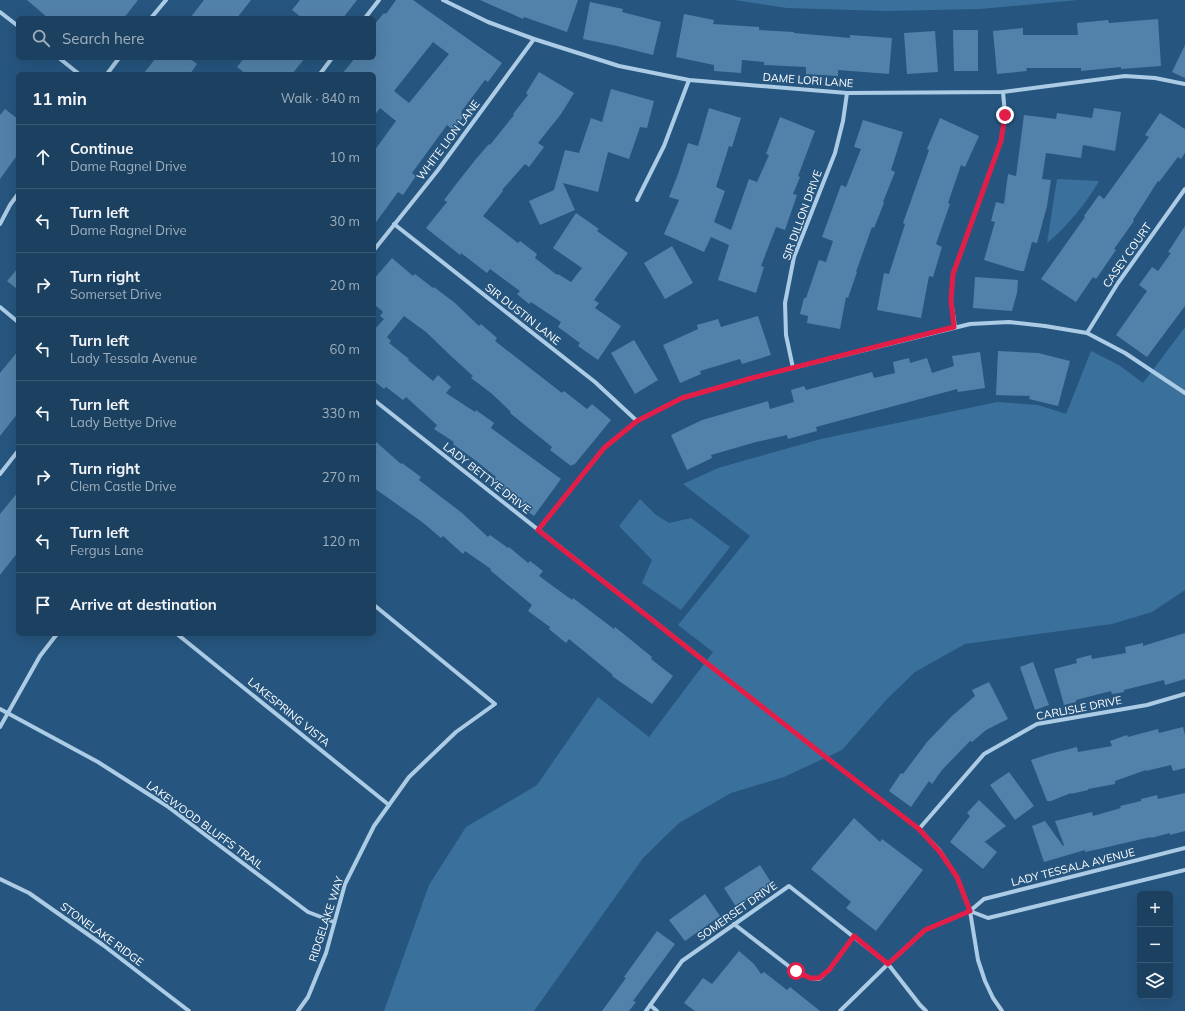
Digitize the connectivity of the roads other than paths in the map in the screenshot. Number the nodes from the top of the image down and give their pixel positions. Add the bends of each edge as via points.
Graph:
1 (166, 0) edge
2 (379, 0) edge
3 (443, 0) edge
4 (0, 12) edge
5 (153, 16) edge
6 (367, 16) edge
7 (16, 24) edge
8 (534, 39) junction
9 (62, 60) edge
10 (118, 60) edge
11 (330, 60) edge
12 (76, 72) edge
13 (109, 72) edge
14 (322, 72) edge
15 (689, 80) junction
16 (1185, 84) edge
17 (1003, 92) junction
18 (847, 93) junction
19 (1185, 189) edge
20 (16, 197) edge
21 (637, 200) dead end
22 (0, 224) edge
23 (394, 224) junction
24 (376, 247) edge
25 (0, 307) edge
26 (16, 320) edge
27 (954, 327) junction
28 (1087, 333) junction
29 (793, 368) junction
30 (1185, 393) edge
31 (376, 402) edge
32 (637, 421) junction
33 (16, 454) edge
34 (0, 474) edge
35 (538, 530) junction
36 (376, 607) edge
37 (55, 636) edge
38 (179, 636) edge
39 (1185, 694) edge
40 (0, 709) edge
41 (8, 713) junction
42 (0, 727) edge
43 (389, 805) junction
44 (919, 829) junction
45 (1185, 848) edge
46 (1185, 870) edge
47 (0, 880) edge
48 (970, 911) junction
49 (334, 922) junction
50 (734, 924) junction
51 (854, 936) junction
52 (888, 964) junction
53 (650, 1006) junction
54 (189, 1011) edge
55 (298, 1011) edge
56 (646, 1011) edge
57 (657, 1011) edge
58 (840, 1011) edge
59 (926, 1011) edge
60 (1002, 1011) edge

1 - 5 street
2 - 6 street
3 - 8 street, DAME LORI LANE via 488,22
4 - 7 street
8 - 15 street, DAME LORI LANE via 619,66
8 - 23 street, WHITE LION LANE via 438,170
9 - 12 street
10 - 13 street
11 - 14 street
15 - 18 street, DAME LORI LANE
15 - 21 street via 664,146
16 - 17 street, DAME LORI LANE via 1125,76
17 - 18 street, DAME LORI LANE
17 - 27 street via 1005,115 1001,141 953,274 951,300
18 - 29 street, SIR DILLON DRIVE via 843,121 834,153 794,257 785,303 786,335
19 - 28 street, CASEY COURT via 1118,283
20 - 22 street
23 - 24 street, WHITE LION LANE
23 - 32 street, SIR DUSTIN LANE via 595,382
25 - 26 street
27 - 28 street via 1009,322
27 - 29 street
28 - 30 street via 1125,353
29 - 32 street via 682,398
31 - 35 street, LADY BETTYE DRIVE
32 - 35 street via 604,448
33 - 34 street
35 - 44 street, LADY BETTYE DRIVE
36 - 43 street, RIDGELAKE WAY via 495,704 456,732 409,778
37 - 41 street via 40,656
38 - 43 street, LAKESPRING VISTA
39 - 44 street, CARLISLE DRIVE via 1147,705 1037,724 984,754
40 - 41 street, LAKEWOOD BLUFFS TRAIL
41 - 42 street
41 - 49 street, LAKEWOOD BLUFFS TRAIL via 98,762 168,806 297,905
43 - 49 street, RIDGELAKE WAY via 374,826 345,884
44 - 48 street, LADY BETTYE DRIVE via 940,852 957,877
45 - 48 street, LADY TESSALA AVENUE via 984,899
46 - 48 street via 988,918
47 - 54 street, STONELAKE RIDGE via 29,893 103,944
48 - 52 street, LADY TESSALA AVENUE via 925,930
48 - 60 street, LADY BETTYE DRIVE via 978,960 993,998
49 - 55 street, RIDGELAKE WAY via 326,953 308,997
50 - 51 street, SOMERSET DRIVE via 789,886
50 - 51 street via 796,971 810,978 819,978 829,970
50 - 53 street, SOMERSET DRIVE via 682,961
51 - 52 street, SOMERSET DRIVE
52 - 58 street, LADY TESSALA AVENUE
52 - 59 street, SOMERSET DRIVE
53 - 56 street, SOMERSET DRIVE
53 - 57 street

